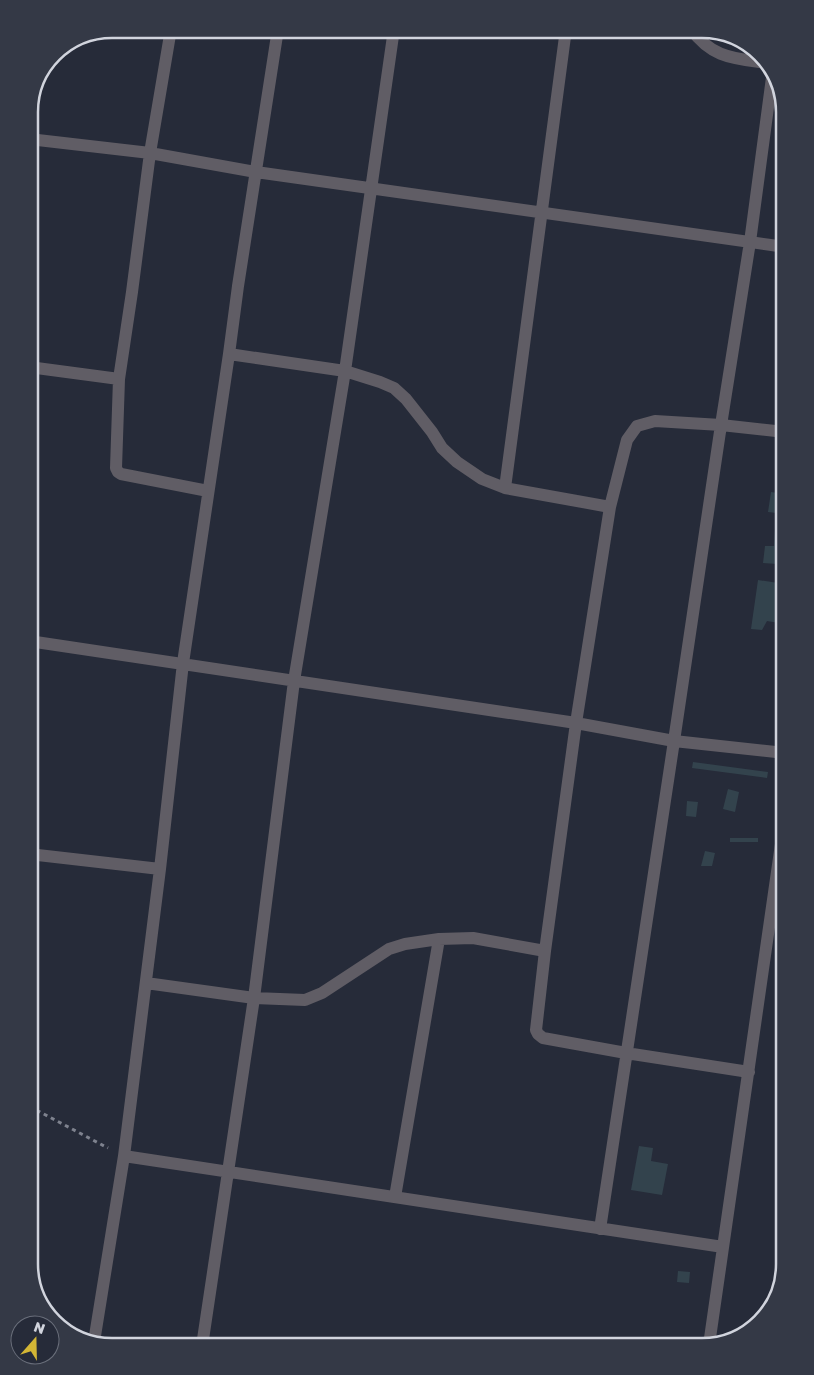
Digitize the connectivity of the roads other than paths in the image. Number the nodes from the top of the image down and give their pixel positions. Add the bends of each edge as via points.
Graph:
1 (169, 38) edge
2 (277, 38) edge
3 (393, 38) edge
4 (565, 38) edge
5 (698, 38) edge
6 (756, 61) edge
7 (771, 84) edge
8 (38, 140) edge
9 (150, 153) junction
10 (256, 172) junction
11 (371, 189) junction
12 (542, 212) junction
13 (750, 242) junction
14 (776, 246) edge
15 (229, 354) junction
16 (38, 368) edge
17 (345, 371) junction
18 (119, 379) junction
19 (721, 424) junction
20 (776, 431) edge
21 (505, 488) junction
22 (208, 491) junction
23 (610, 507) junction
24 (38, 642) edge
25 (183, 664) junction
26 (294, 681) junction
27 (576, 723) junction
28 (674, 742) junction
29 (776, 753) edge
30 (38, 855) edge
31 (160, 869) junction
32 (776, 880) edge
33 (438, 939) junction
34 (546, 951) junction
35 (146, 983) junction
36 (254, 998) junction
37 (626, 1054) junction
38 (749, 1072) junction
39 (124, 1156) junction
40 (228, 1173) junction
41 (395, 1198) junction
42 (600, 1229) junction
43 (723, 1247) junction
44 (95, 1336) edge
45 (203, 1337) edge
46 (710, 1337) edge

1 - 9 street
2 - 10 street
3 - 11 street
4 - 12 street
5 - 6 street via 715,52
7 - 13 street
8 - 9 street
9 - 10 street
9 - 18 street
10 - 11 street
10 - 15 street
11 - 12 street
11 - 17 street
12 - 13 street
12 - 21 street
13 - 14 street
13 - 19 street
15 - 17 street
15 - 22 street
16 - 18 street
17 - 21 street via 394,388 457,462 482,479
17 - 26 street
18 - 22 street via 118,472
19 - 20 street
19 - 23 street via 655,421 637,426 627,440
19 - 28 street
21 - 23 street
22 - 25 street
23 - 27 street
24 - 25 street
25 - 26 street
25 - 31 street
26 - 27 street
26 - 36 street
27 - 28 street
27 - 34 street
28 - 29 street
28 - 37 street
30 - 31 street
31 - 35 street
32 - 38 street
33 - 34 street via 472,938
33 - 36 street via 389,949 322,993 305,1000
33 - 41 street
34 - 37 street via 538,1034 543,1038
35 - 36 street
35 - 39 street
36 - 40 street
37 - 38 street
37 - 42 street
38 - 43 street
39 - 40 street
39 - 44 street
40 - 41 street
40 - 45 street
41 - 42 street
42 - 43 street
43 - 46 street

